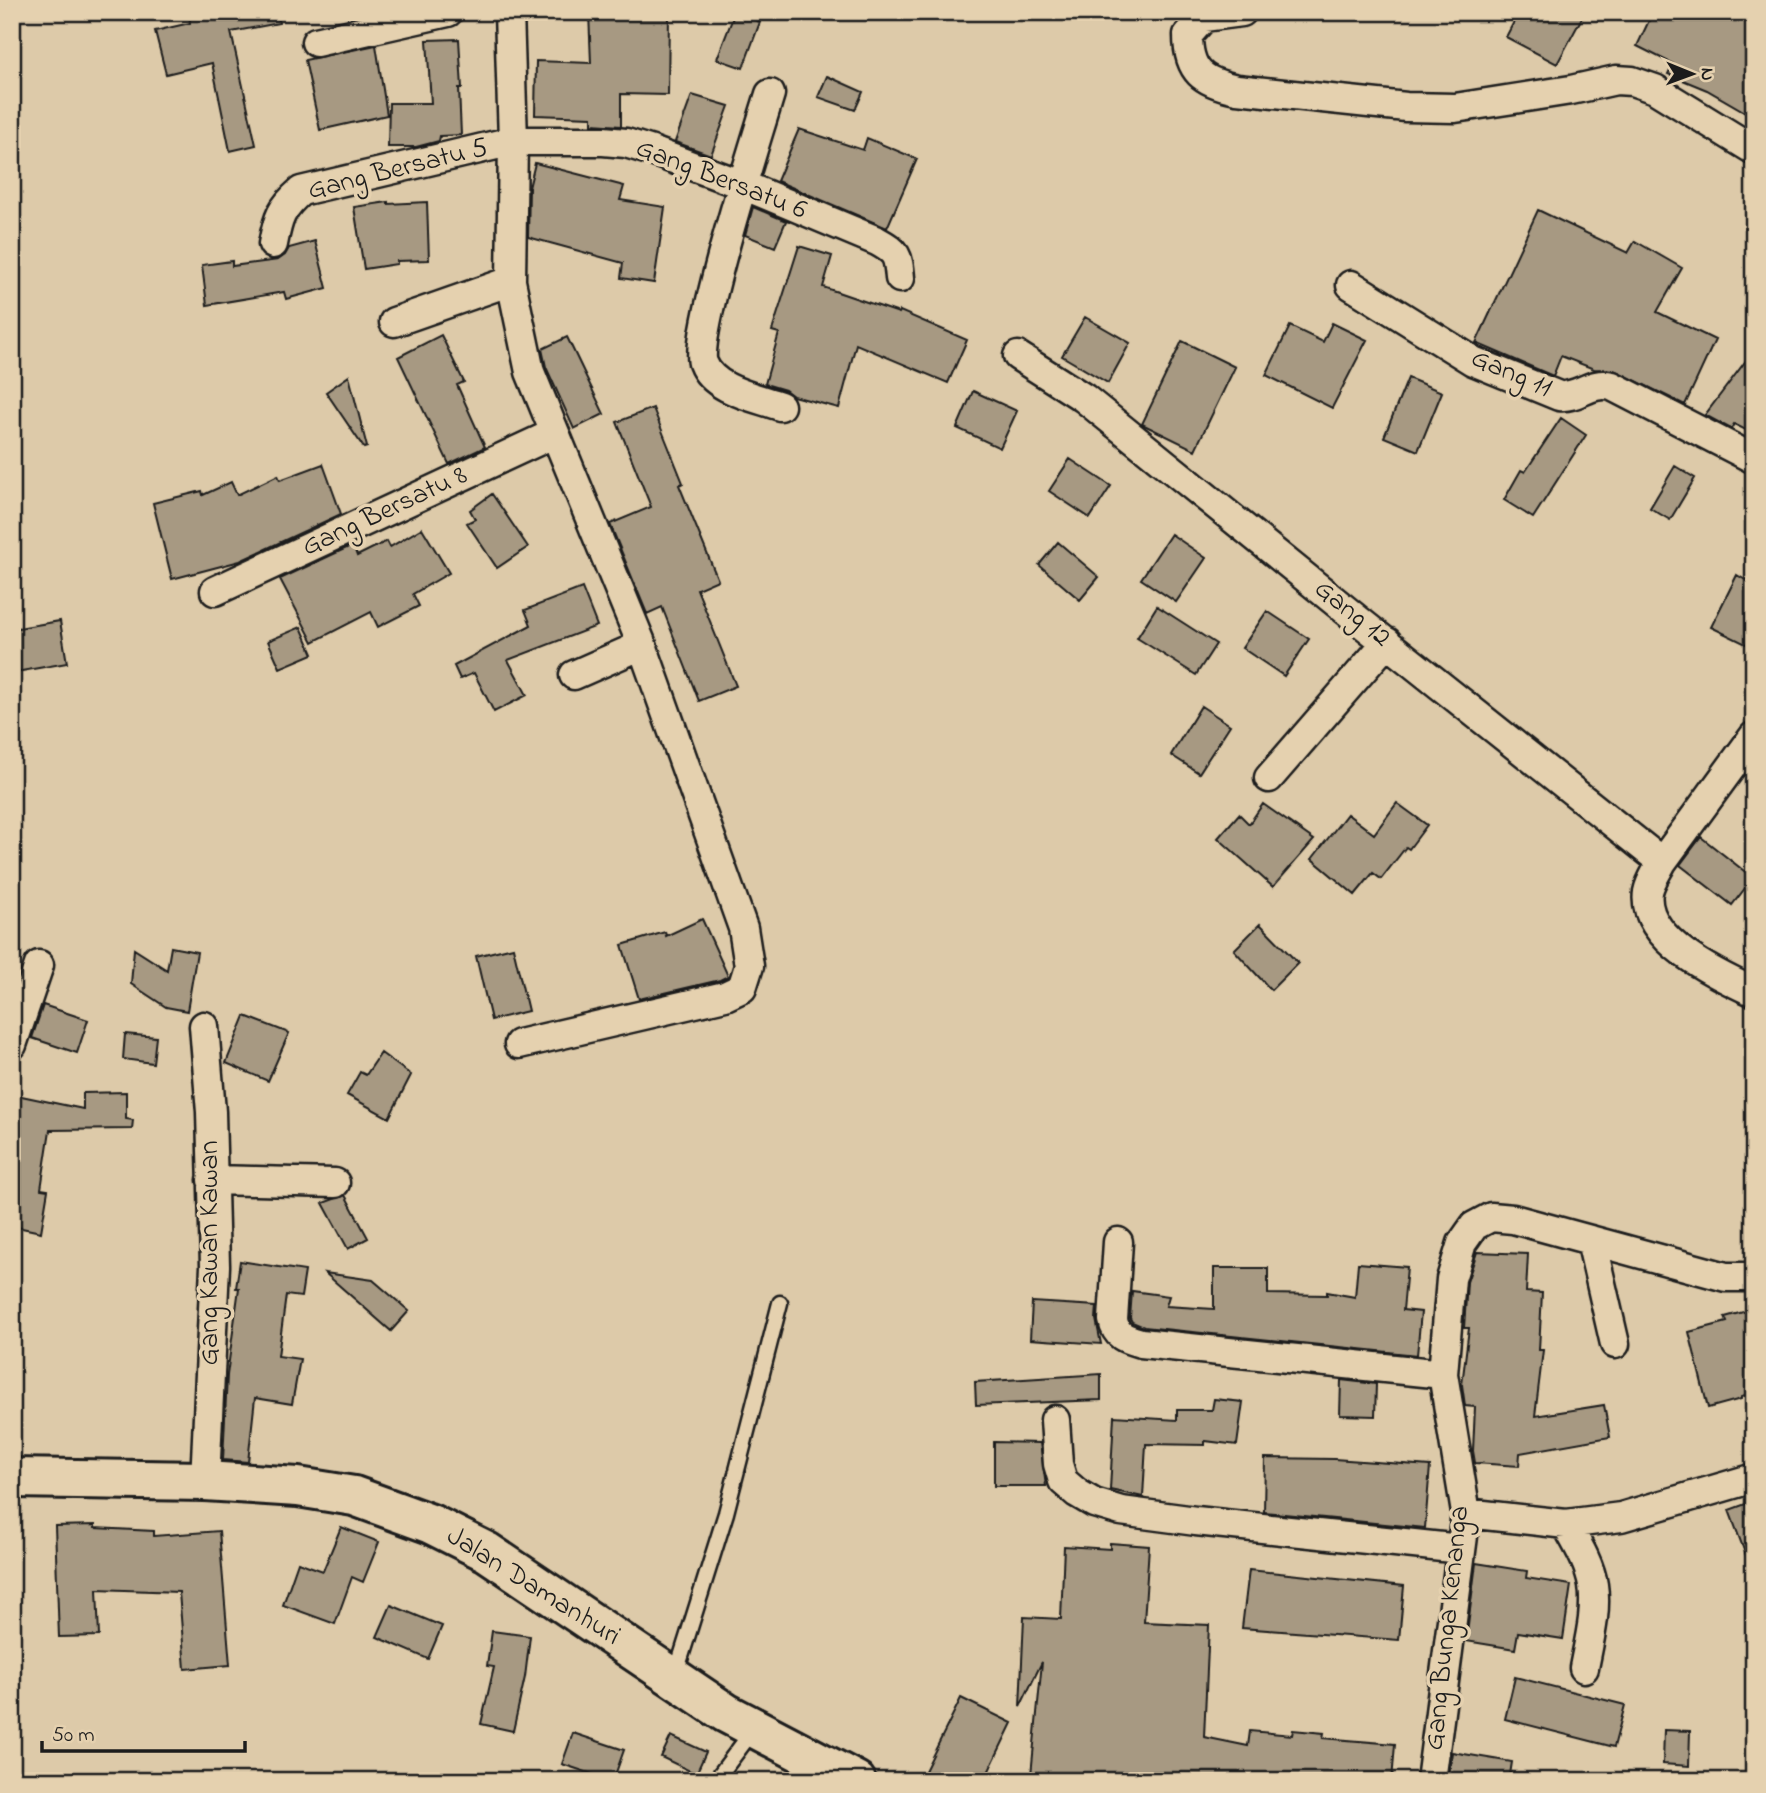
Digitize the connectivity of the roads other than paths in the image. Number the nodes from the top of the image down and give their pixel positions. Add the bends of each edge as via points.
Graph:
1 (448, 12) edge
2 (509, 12) edge
3 (1241, 12) edge
4 (316, 42) dead end
5 (770, 94) dead end
6 (513, 141) junction
7 (1754, 150) edge
8 (743, 185) junction
9 (273, 244) dead end
10 (900, 278) dead end
11 (511, 282) junction
12 (1351, 285) dead end
13 (394, 322) dead end
14 (1017, 356) dead end
15 (779, 406) dead end
16 (555, 433) junction
17 (1754, 459) edge
18 (215, 591) dead end
19 (1387, 642) junction
20 (642, 645) junction
21 (575, 675) dead end
22 (1754, 736) edge
23 (1269, 778) dead end
24 (1670, 852) junction
25 (39, 965) dead end
26 (1754, 992) edge
27 (204, 1026) dead end
28 (519, 1044) dead end
29 (12, 1045) edge
30 (212, 1180) junction
31 (335, 1183) dead end
32 (1591, 1240) junction
33 (1118, 1242) dead end
34 (1754, 1277) edge
35 (780, 1303) dead end
36 (1615, 1343) dead end
37 (1443, 1374) junction
38 (1055, 1420) dead end
39 (12, 1478) edge
40 (1754, 1478) edge
41 (205, 1481) junction
42 (1466, 1513) junction
43 (1566, 1524) junction
44 (1461, 1549) junction
45 (1584, 1668) dead end
46 (674, 1678) junction
47 (755, 1728) junction
48 (846, 1778) edge
49 (715, 1781) edge
50 (1431, 1781) edge

1 - 4 street
2 - 6 street
3 - 7 street via 1204,17 1188,35 1188,55 1200,74 1214,84 1406,107 1455,108 1632,81 1655,89
5 - 8 street
6 - 8 street, Gang Bersatu 6 via 626,143
6 - 9 street, Gang Bersatu 5 via 302,191 287,203
6 - 11 street
8 - 10 street, Gang Bersatu 6 via 892,249 899,260
8 - 15 street via 702,342 702,361 724,385
11 - 13 street
11 - 16 street via 530,372
12 - 17 street, Gang 11 via 1485,366 1559,396 1594,385 1612,386
14 - 19 street, Gang 12 via 1084,398
16 - 18 street, Gang Bersatu 8
16 - 20 street
19 - 23 street
19 - 24 street, Gang 12
20 - 21 street
20 - 28 street via 743,928 749,966 742,988 725,996
22 - 24 street
24 - 26 street via 1650,883 1651,913 1660,929 1710,972
25 - 29 street
27 - 30 street, Gang Kawan Kawan
30 - 31 street
30 - 41 street, Gang Kawan Kawan via 215,1266
32 - 34 street, Gang Bunga Kenanga via 1726,1277
32 - 36 street
32 - 37 street, Gang Bunga Kenanga via 1491,1217 1474,1226 1462,1243 1451,1279
33 - 37 street via 1113,1320 1124,1339
35 - 46 lane via 726,1513
37 - 42 street, Gang Bunga Kenanga
38 - 44 street via 1063,1481 1094,1503 1196,1521
39 - 41 street, Jalan Damanhuri
40 - 43 street via 1621,1517
41 - 46 street, Jalan Damanhuri via 354,1496 430,1524 487,1552
42 - 43 street
42 - 44 street, Gang Bunga Kenanga
43 - 45 street via 1593,1582 1595,1602
44 - 50 street, Gang Bunga Kenanga
46 - 47 street, Jalan Damanhuri
47 - 48 street, Jalan Damanhuri
47 - 49 lane

